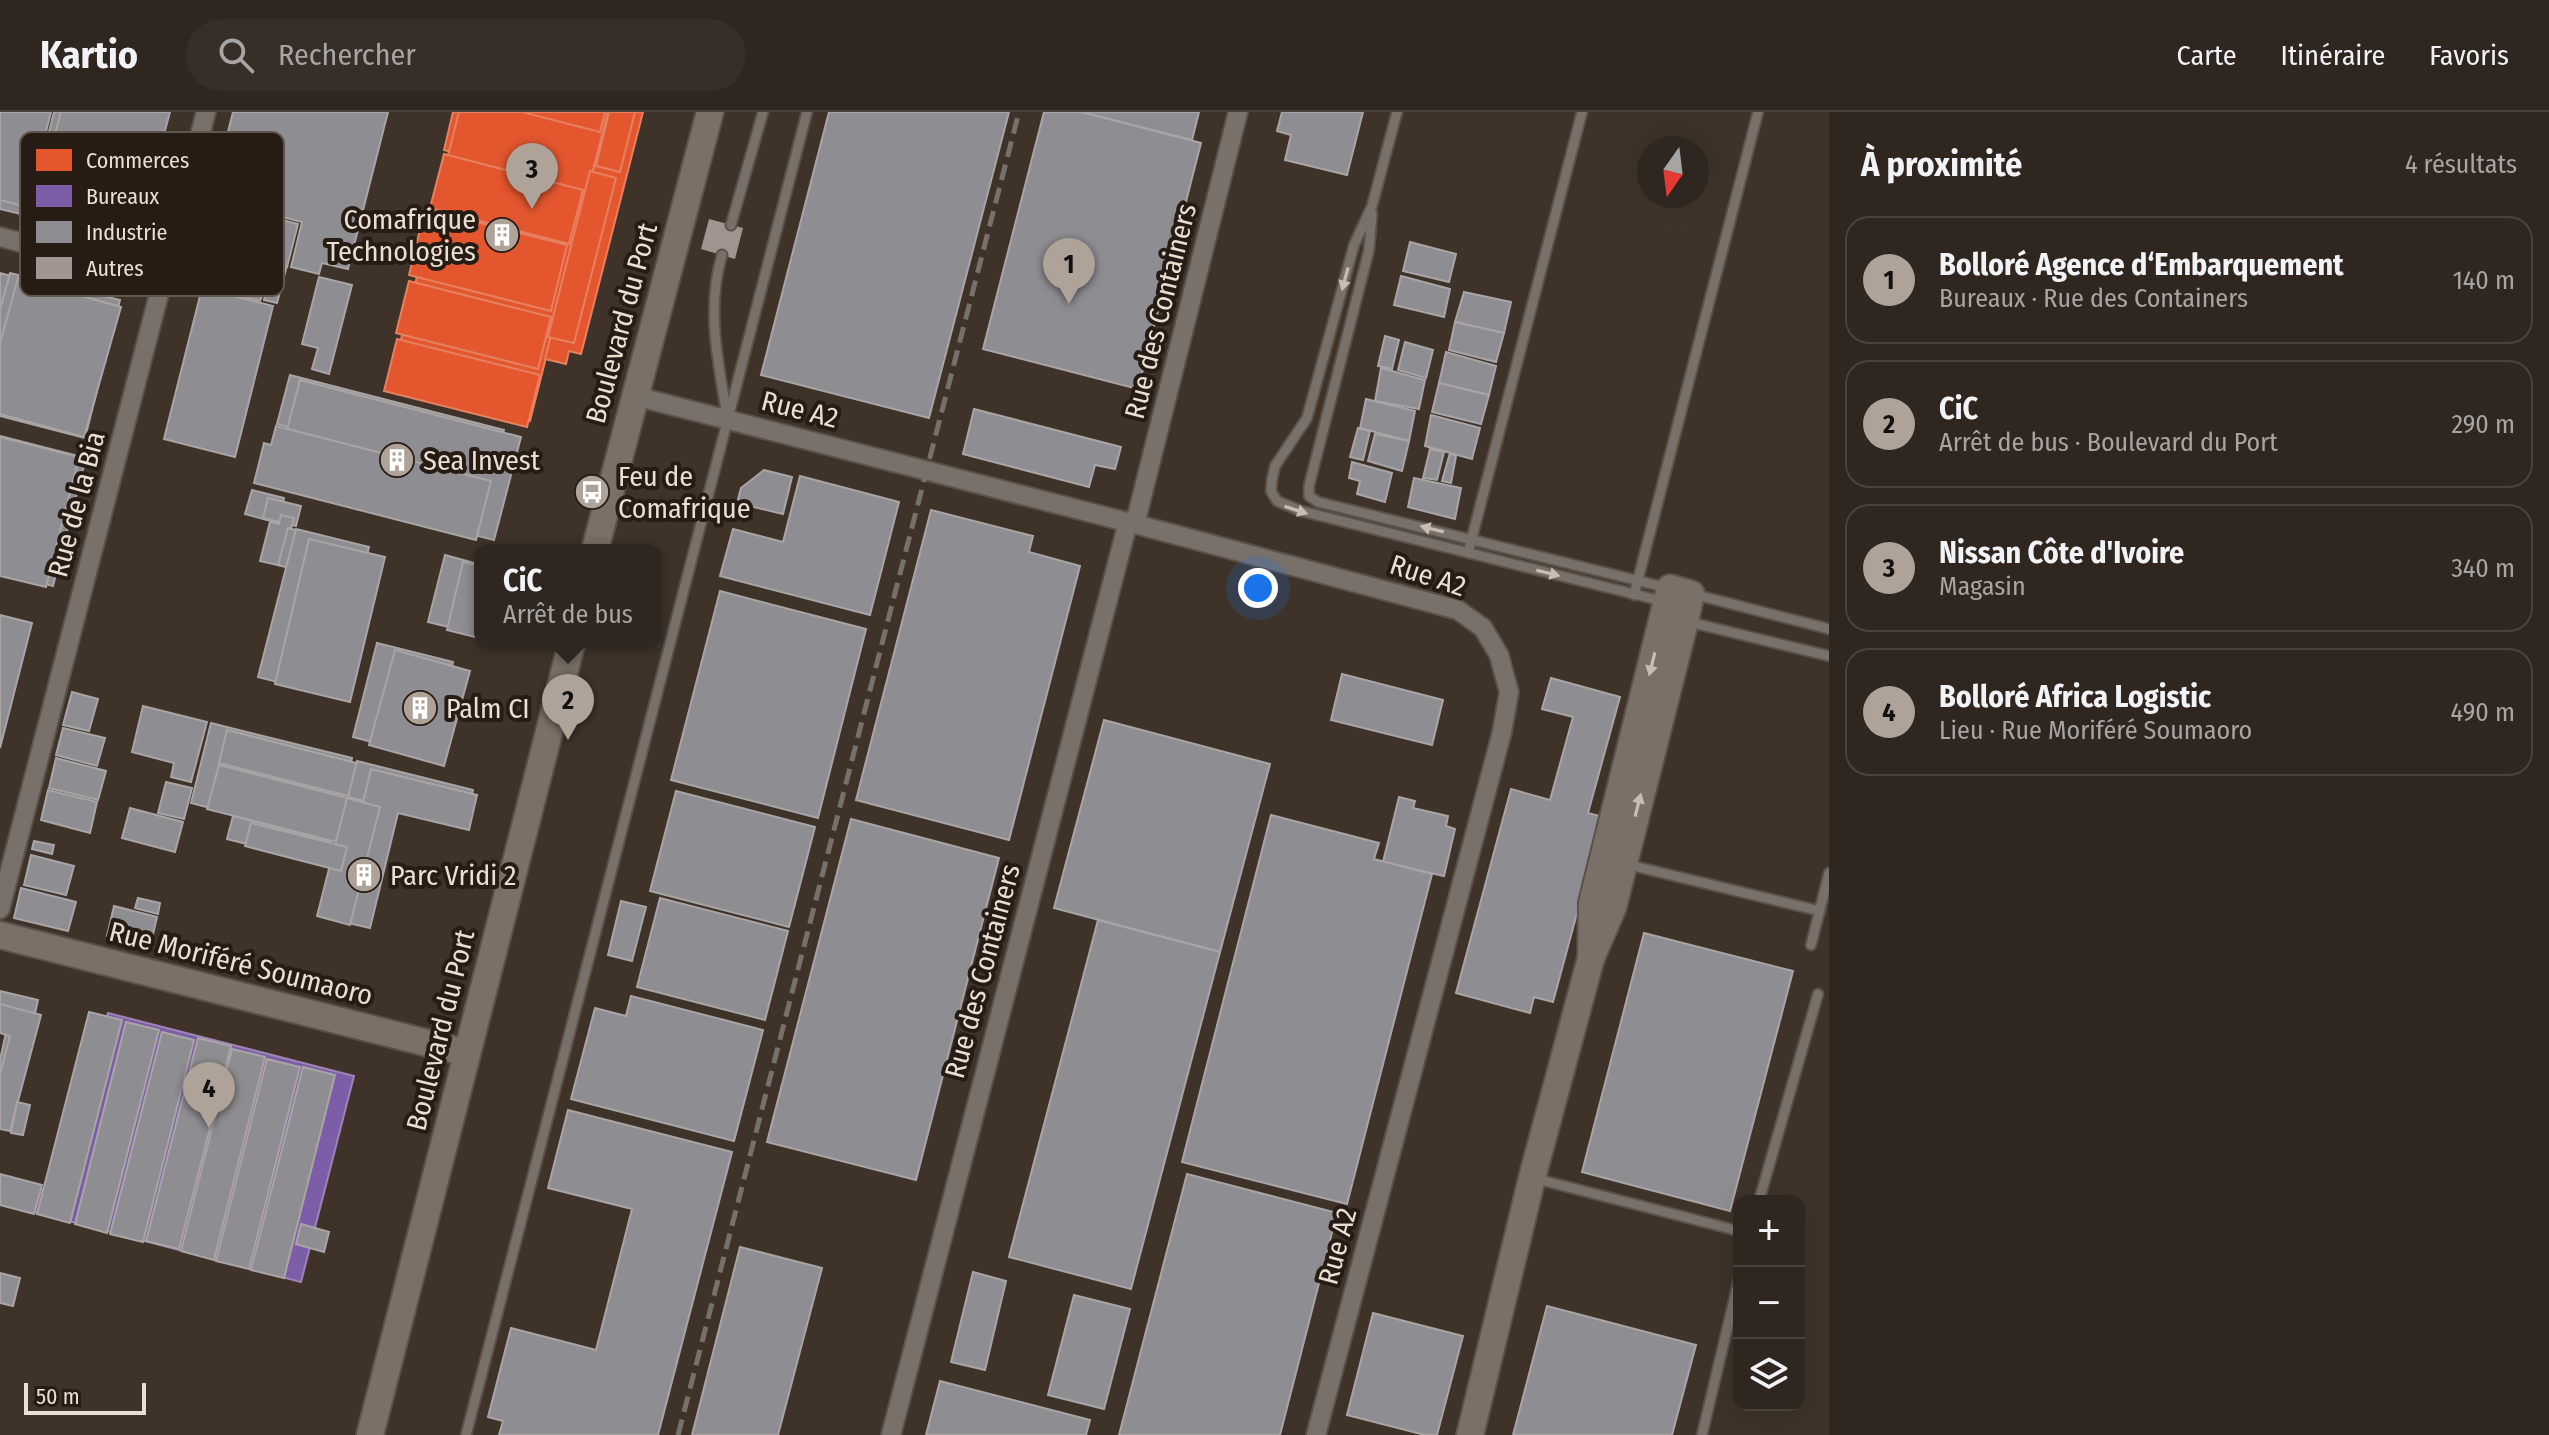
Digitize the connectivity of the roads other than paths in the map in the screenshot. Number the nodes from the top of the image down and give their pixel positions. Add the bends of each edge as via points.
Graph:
1 (206, 112) edge
2 (710, 112) edge
3 (763, 112) edge
4 (807, 112) edge
5 (1238, 112) edge
6 (1397, 112) edge
7 (1582, 112) edge
8 (1758, 112) edge
9 (201, 132) edge
10 (1372, 206) junction
11 (731, 225) dead end
12 (0, 237) edge
13 (20, 242) edge
14 (722, 255) dead end
15 (159, 296) edge
16 (635, 396) junction
17 (728, 419) junction
18 (1132, 523) junction
19 (1472, 539) junction
20 (597, 544) edge
21 (1468, 553) junction
22 (1638, 580) junction
23 (1634, 595) junction
24 (1677, 605) junction
25 (1829, 629) edge
26 (570, 648) edge
27 (1829, 656) edge
28 (1614, 861) junction
29 (1829, 873) edge
30 (0, 909) edge
31 (1820, 911) junction
32 (0, 935) edge
33 (1811, 945) dead end
34 (1818, 994) dead end
35 (467, 1053) junction
36 (1532, 1178) junction
37 (1761, 1195) edge
38 (1733, 1229) edge
39 (1733, 1304) edge
40 (370, 1435) edge
41 (466, 1435) edge
42 (891, 1435) edge
43 (1316, 1435) edge
44 (1470, 1435) edge
45 (1702, 1435) edge

1 - 9 street, Rue de la Bia
2 - 16 street, Boulevard du Port
3 - 11 lane
4 - 17 lane
5 - 18 street, Rue des Containers
6 - 10 lane
7 - 19 lane
8 - 22 lane
19 -> 10 lane via 1309,496 1369,250
10 -> 21 lane via 1354,245 1307,418 1275,466 1271,491 1277,501 1301,511
12 - 13 street
14 - 17 lane via 713,306
15 - 30 street, Rue de la Bia
16 - 17 street, Rue A2
16 - 20 street, Boulevard du Port
17 - 18 street, Rue A2
17 - 41 lane
18 - 42 street, Rue des Containers
18 - 43 street, Rue A2 via 1458,610 1483,628 1499,655 1509,692
19 - 21 lane
19 - 22 lane
21 -> 23 lane
22 - 23 lane
22 - 24 lane
23 - 24 lane
24 - 25 lane
24 - 27 lane
24 - 28 street
26 - 35 street, Boulevard du Port
28 - 31 lane
28 - 36 street via 1613,907 1591,958
29 - 31 lane
31 - 33 lane
32 - 35 street, Rue Moriféré Soumaoro
34 - 37 lane
35 - 40 street, Boulevard du Port
36 - 38 lane
36 - 44 street
39 - 45 lane

